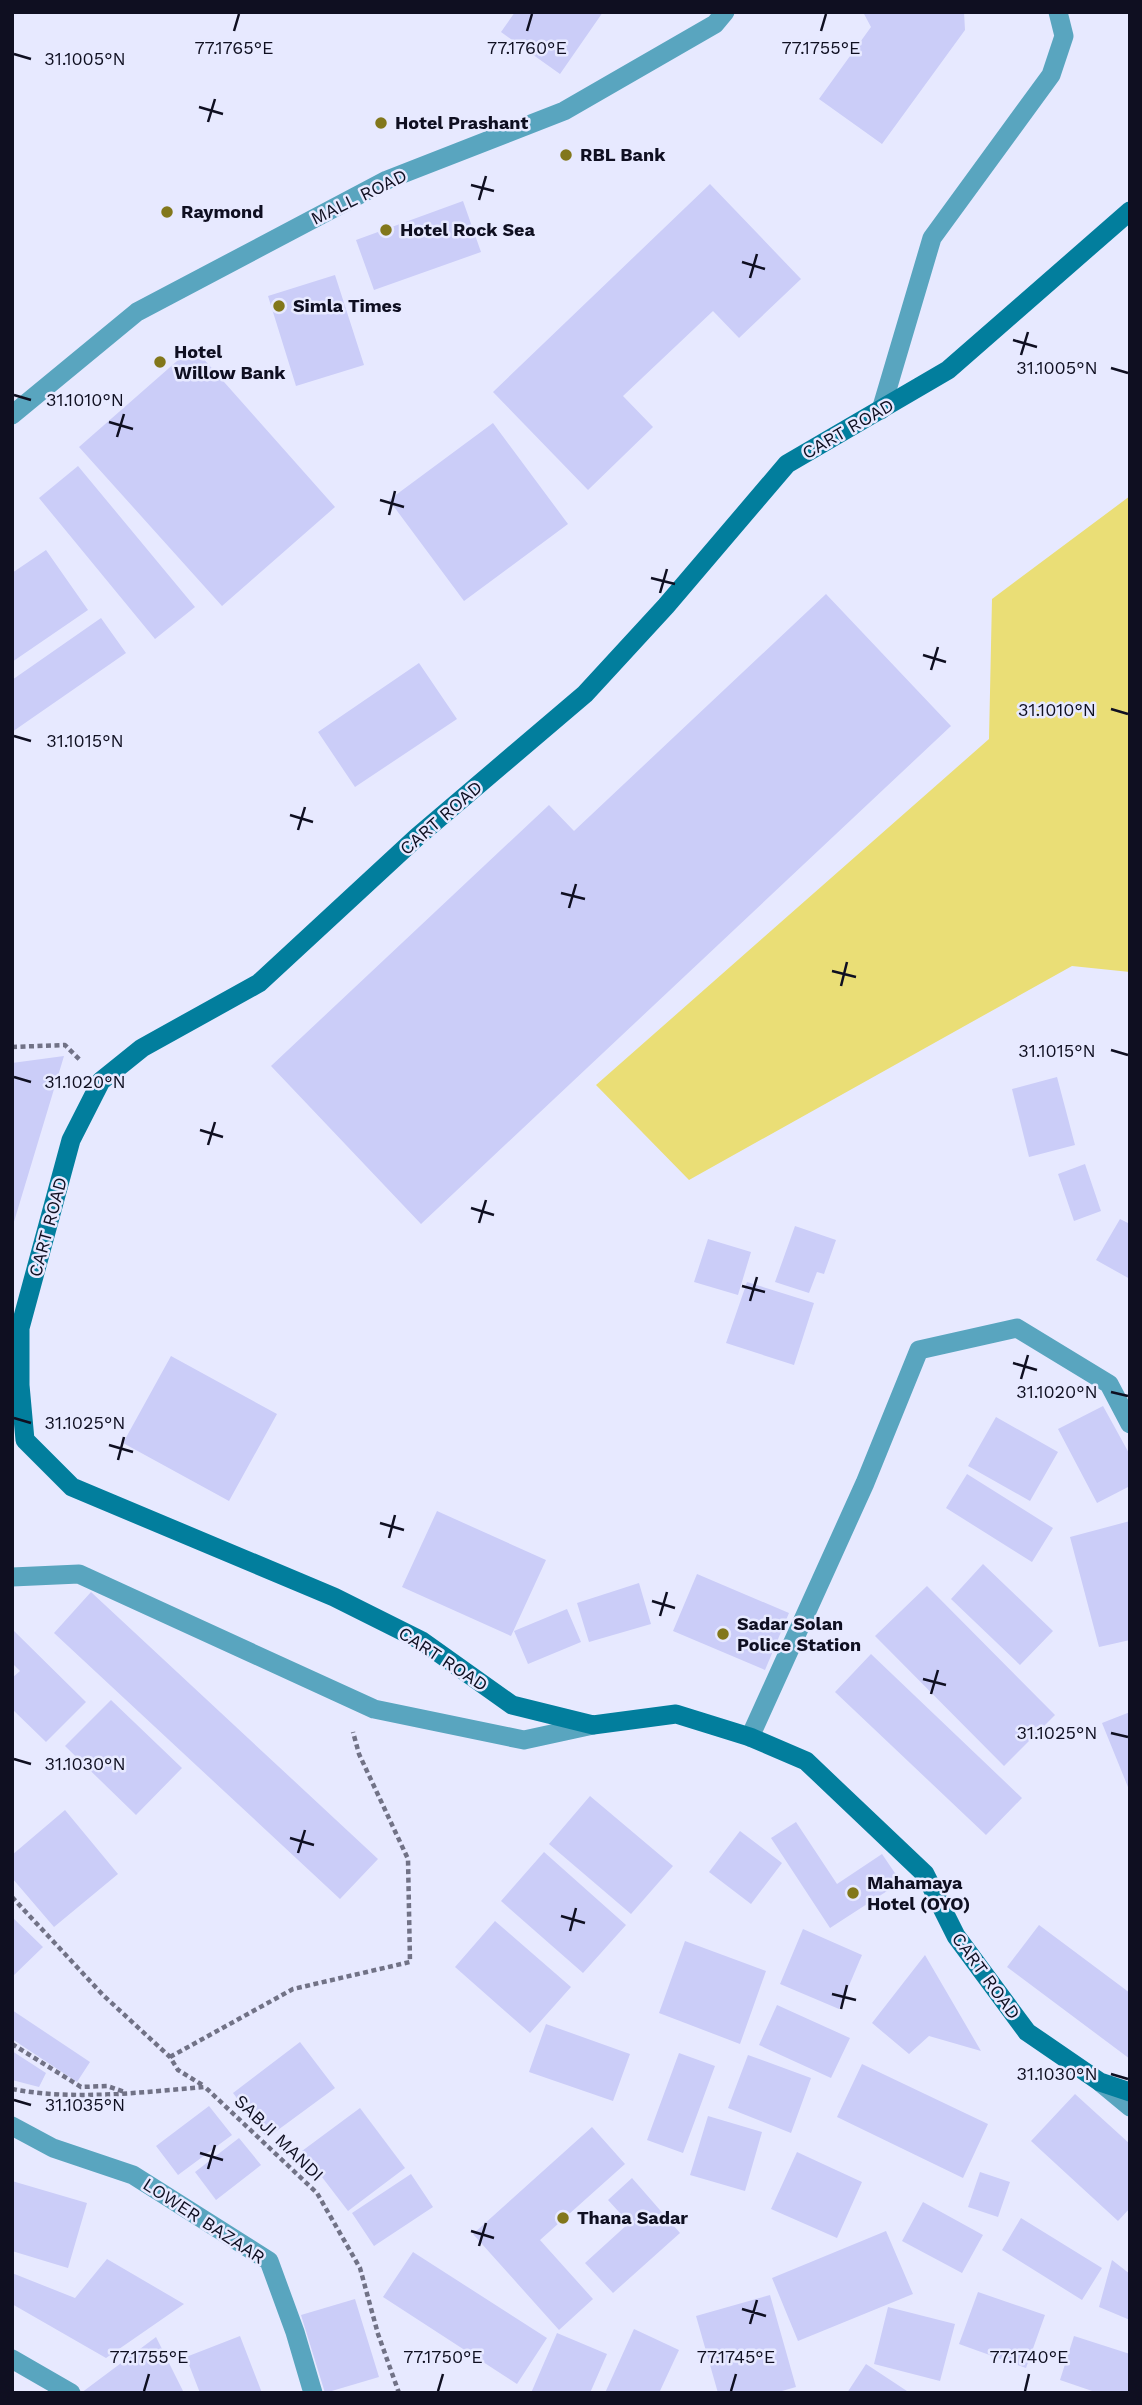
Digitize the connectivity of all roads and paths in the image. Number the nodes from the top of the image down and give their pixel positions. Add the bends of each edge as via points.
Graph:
1 (725, 12) edge
2 (1058, 12) edge
3 (1130, 211) edge
4 (881, 410) junction
5 (12, 415) edge
6 (12, 1047) edge
7 (101, 1082) junction
8 (1130, 1424) edge
9 (12, 1577) edge
10 (342, 1694) junction
11 (593, 1725) junction
12 (750, 1737) junction
13 (12, 1897) edge
14 (12, 2044) edge
15 (170, 2057) junction
16 (1100, 2082) junction
17 (205, 2087) junction
18 (12, 2089) edge
19 (1130, 2092) edge
20 (131, 2094) junction
21 (1130, 2107) edge
22 (12, 2126) edge
23 (12, 2359) edge
24 (71, 2393) edge
25 (313, 2393) edge
26 (399, 2393) edge

1 - 5 street, MALL ROAD via 715,23 564,111 387,180 138,312
2 - 4 street via 1064,36 1051,75 932,238
3 - 4 main road, CART ROAD via 948,370
4 - 7 main road, CART ROAD via 787,464 586,694 417,836 259,983 142,1048
6 - 7 path via 65,1045
7 - 11 main road, CART ROAD via 71,1140 20,1328 19,1385 25,1440 72,1487 334,1597 422,1641 512,1705
8 - 12 street via 1109,1384 1017,1328 919,1350 865,1483
9 - 10 street via 79,1574
10 - 11 street via 374,1709 524,1740
10 - 15 path via 359,1754 408,1858 410,1962 293,1989
11 - 12 main road, CART ROAD via 676,1714
12 - 16 main road, CART ROAD via 806,1761 925,1874 956,1936 1027,2032
13 - 15 path, SABJI MANDI via 103,1995
14 - 20 path via 81,2087 107,2086
15 - 17 path, SABJI MANDI via 178,2070
16 - 19 main road, CART ROAD
16 - 21 street
17 - 20 path
17 - 26 path, SABJI MANDI via 317,2193 360,2268
18 - 20 path
22 - 25 street, LOWER BAZAAR via 53,2148 133,2175 269,2261
23 - 24 street

